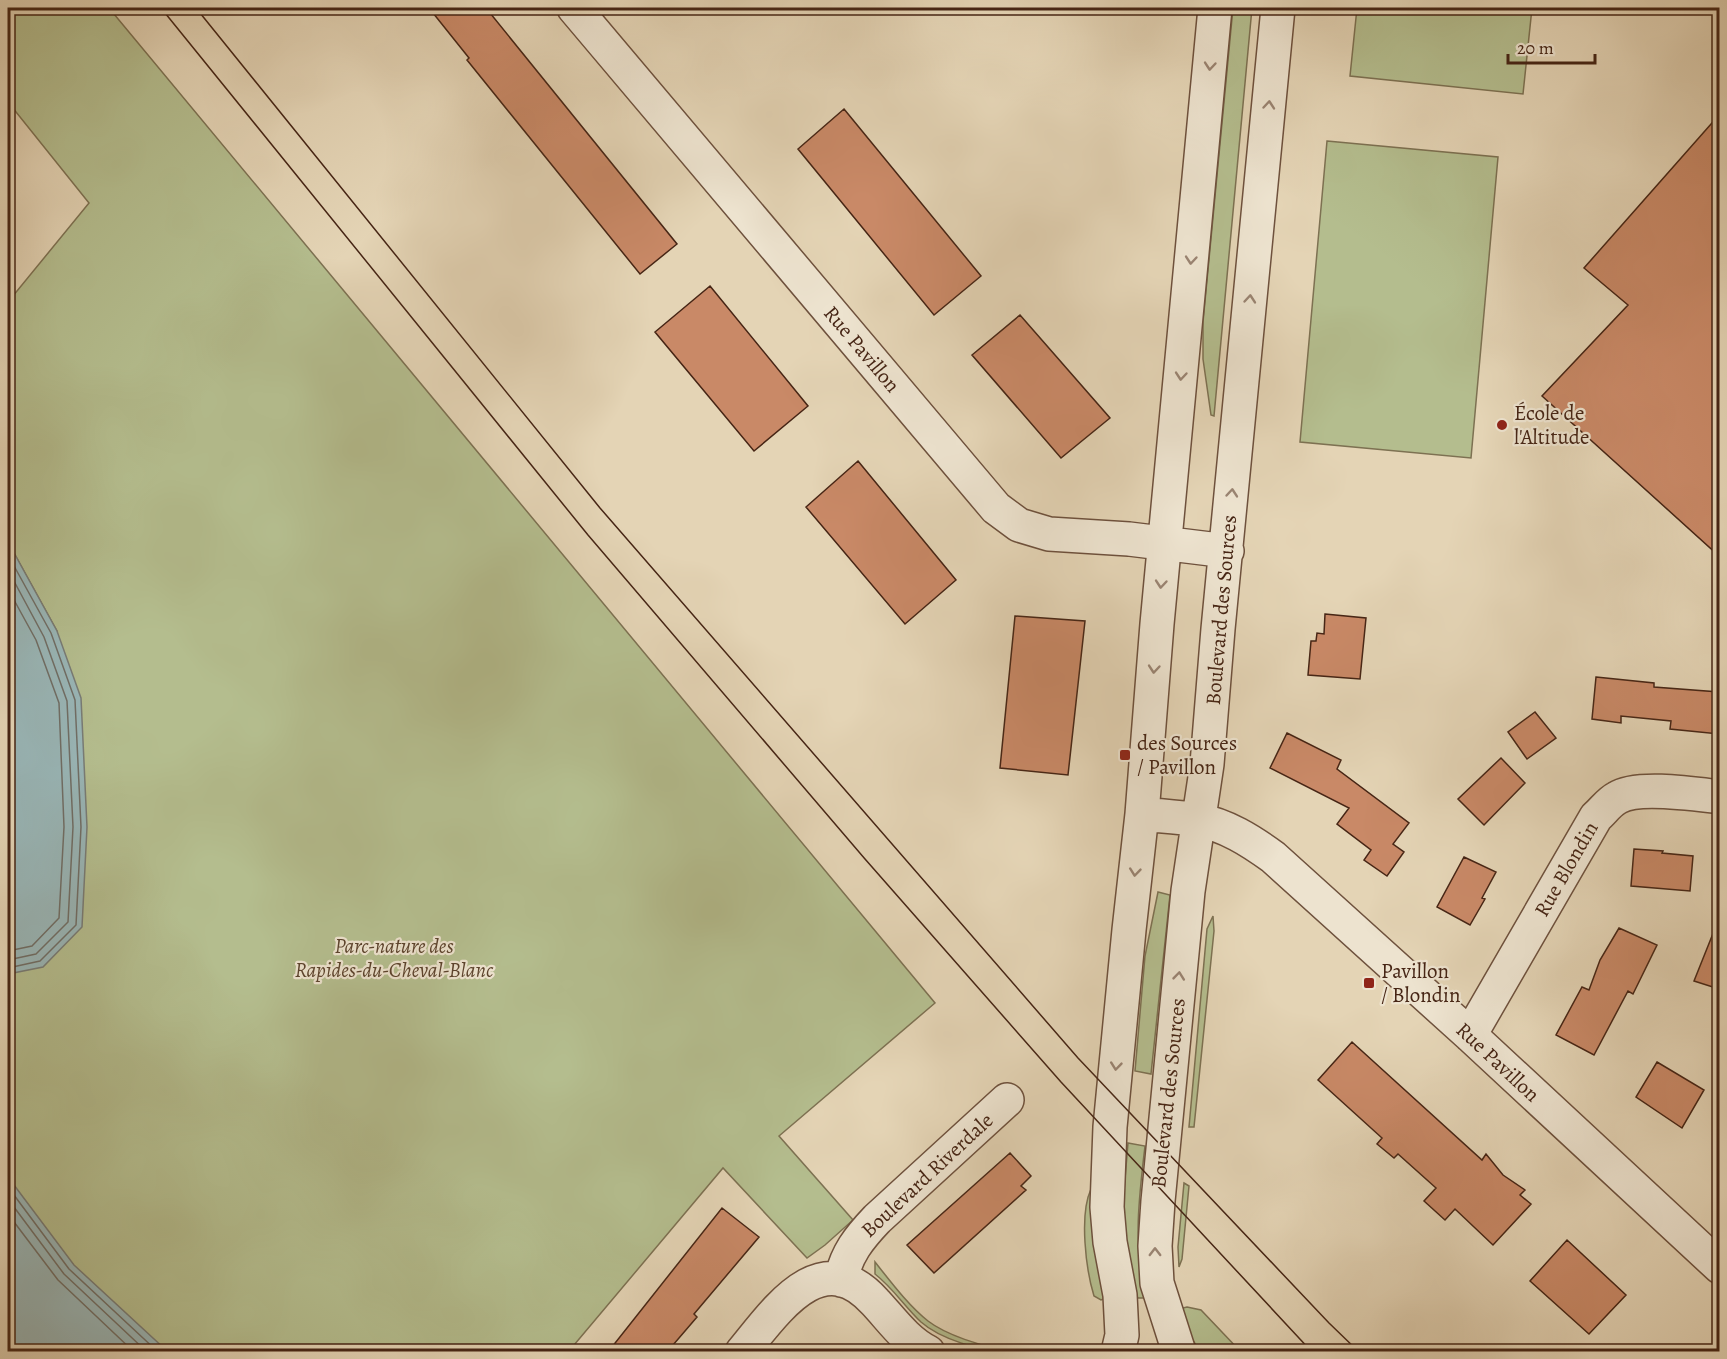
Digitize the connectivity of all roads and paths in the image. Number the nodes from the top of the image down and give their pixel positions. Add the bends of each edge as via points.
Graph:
1 (574, 8) edge
2 (1215, 8) edge
3 (1278, 8) edge
4 (1165, 544) junction
5 (1227, 551) junction
6 (1719, 797) edge
7 (1142, 814) junction
8 (1198, 820) junction
9 (1470, 1035) junction
10 (1007, 1100) dead end
11 (1719, 1267) edge
12 (842, 1280) junction
13 (742, 1352) edge
14 (928, 1352) edge
15 (1118, 1352) edge
16 (1179, 1352) edge

1 - 4 street, Rue Pavillon via 996,508 1019,525 1049,534
2 -> 4 street
5 -> 3 street, Boulevard des Sources
4 - 5 street, Rue Pavillon
4 -> 7 street
5 - 8 street, Boulevard des Sources
6 - 9 street, Rue Blondin via 1670,791 1637,793 1618,797 1596,817
7 - 8 street, Rue Pavillon
7 -> 15 street via 1112,1099 1107,1188 1109,1235 1120,1294 1122,1326
8 - 9 street, Rue Pavillon via 1247,839 1273,857
16 -> 8 street, Boulevard des Sources via 1157,1283 1155,1246 1166,1105
9 - 11 street, Rue Pavillon
10 - 12 street, Boulevard Riverdale via 859,1238 846,1262
12 - 13 street via 818,1280 798,1290
12 - 14 street via 864,1291 914,1343

